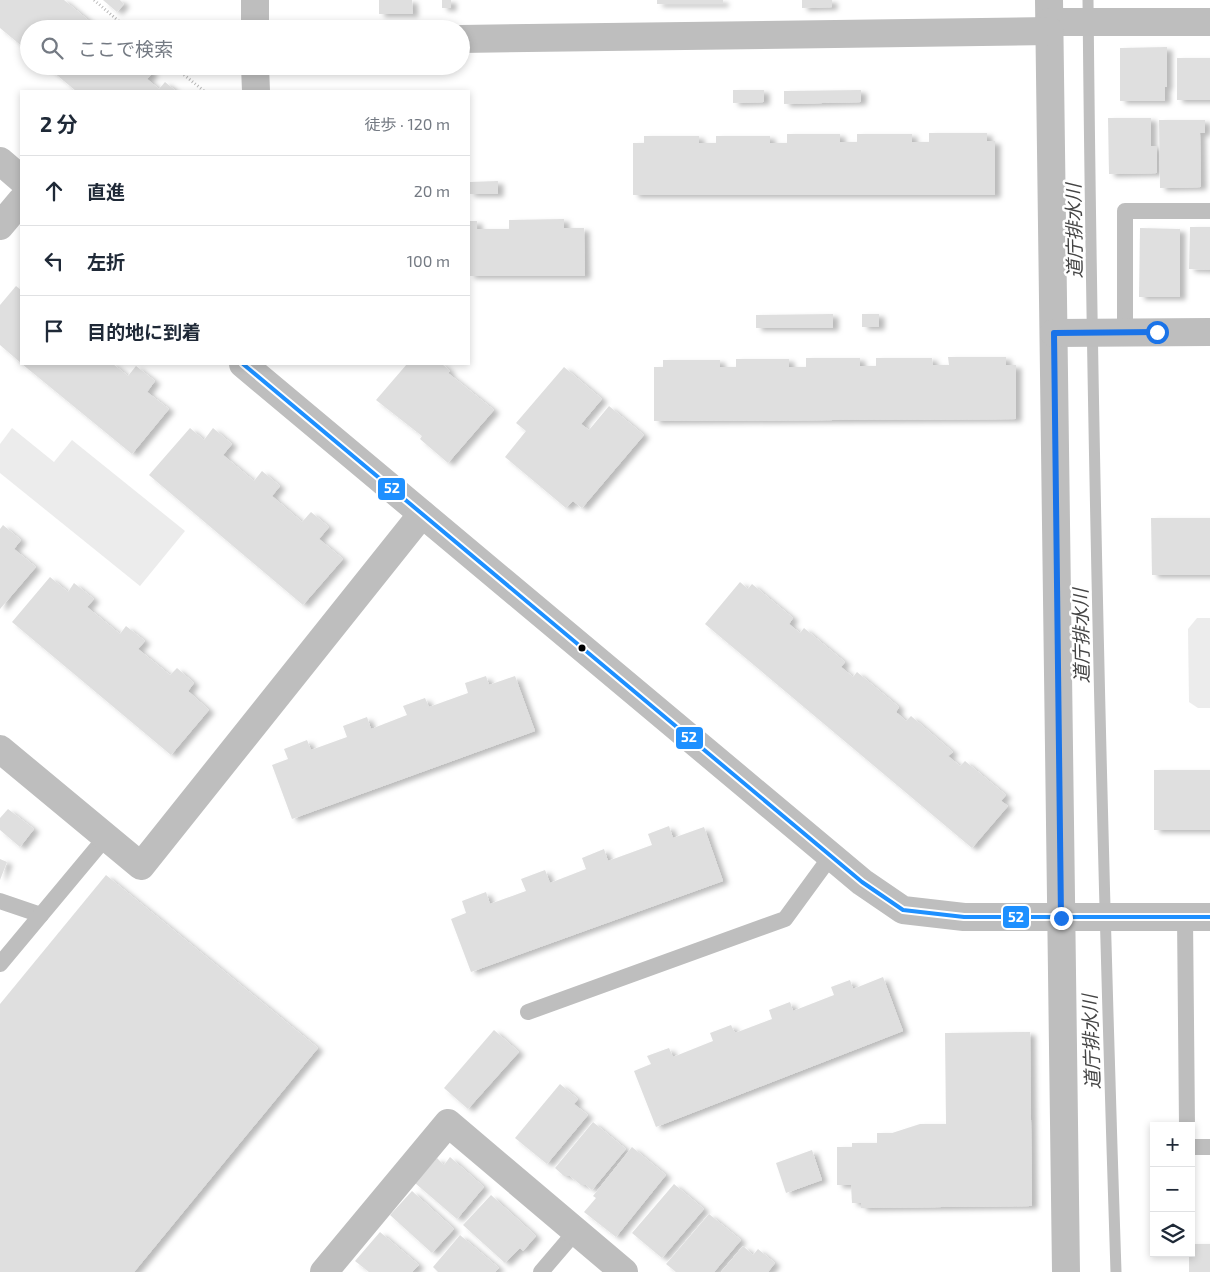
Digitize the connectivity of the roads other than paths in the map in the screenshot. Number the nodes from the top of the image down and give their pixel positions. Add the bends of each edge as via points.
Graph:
1 (255, 0) edge
2 (1054, 19) edge
3 (255, 20) edge
4 (1210, 22) edge
5 (470, 39) edge
6 (255, 75) edge
7 (256, 90) edge
8 (0, 161) edge
9 (20, 178) edge
10 (20, 202) edge
11 (1210, 211) edge
12 (0, 226) edge
13 (1064, 332) junction
14 (1118, 332) junction
15 (1210, 332) edge
16 (243, 365) edge
17 (422, 514) junction
18 (0, 749) edge
19 (106, 837) junction
20 (831, 856) junction
21 (0, 901) edge
22 (41, 915) junction
23 (1198, 917) edge
24 (1069, 918) junction
25 (0, 964) edge
26 (528, 1012) dead end
27 (1186, 1122) edge
28 (1195, 1147) edge
29 (1210, 1147) edge
30 (576, 1231) junction
31 (324, 1272) edge
32 (541, 1272) edge
33 (624, 1272) edge
34 (1066, 1272) edge

1 - 3 street
2 - 4 street
2 - 5 street
2 - 13 street
6 - 7 street
8 - 9 street
10 - 12 street
11 - 14 lane via 1125,211
13 - 14 street
13 - 24 street
14 - 15 street
16 - 17 street
17 - 19 street via 141,866
17 - 20 street
18 - 19 street
19 - 22 lane
20 - 24 street via 903,910 964,917
20 - 26 lane via 785,919
21 - 22 lane
22 - 25 lane
23 - 24 street
23 - 27 lane
24 - 34 street
28 - 29 lane
30 - 31 street via 448,1123
30 - 32 lane
30 - 33 street

